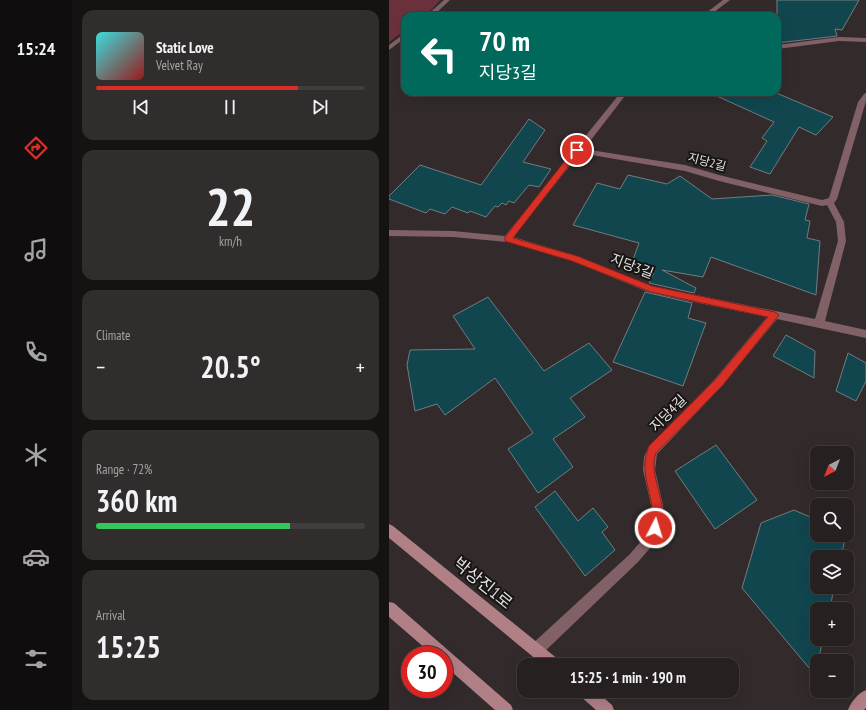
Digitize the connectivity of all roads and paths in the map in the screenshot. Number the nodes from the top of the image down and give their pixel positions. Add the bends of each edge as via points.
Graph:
1 (447, 0) edge
2 (727, 0) edge
3 (434, 12) edge
4 (710, 12) edge
5 (401, 38) edge
6 (866, 40) edge
7 (781, 46) edge
8 (389, 48) edge
9 (866, 95) edge
10 (622, 96) edge
11 (577, 150) junction
12 (830, 202) junction
13 (389, 233) edge
14 (507, 239) junction
15 (775, 315) junction
16 (819, 324) junction
17 (866, 334) edge
18 (389, 530) edge
19 (389, 608) edge
20 (432, 646) edge
21 (537, 650) junction
22 (546, 658) edge
23 (453, 665) edge
24 (866, 697) edge
25 (593, 698) edge
26 (506, 710) edge
27 (607, 710) edge
28 (855, 710) edge

1 - 3 street
2 - 4 street
5 - 8 street
6 - 7 street via 839,39
9 - 12 street
10 - 11 street
11 - 12 street, 지당2길 via 685,168 814,201
11 - 14 street
12 - 16 street via 839,222 842,241
13 - 14 street, 지당3길 via 453,234
14 - 15 street, 지당3길 via 574,258 651,289
15 - 16 street, 지당3길
15 - 21 street, 지당4길 via 719,383 649,457 658,519 653,536 634,558
16 - 17 street, 지당3길
18 - 21 street, 박상진1로
19 - 20 street
21 - 22 street, 박상진1로
23 - 26 street
24 - 28 street
25 - 27 street

